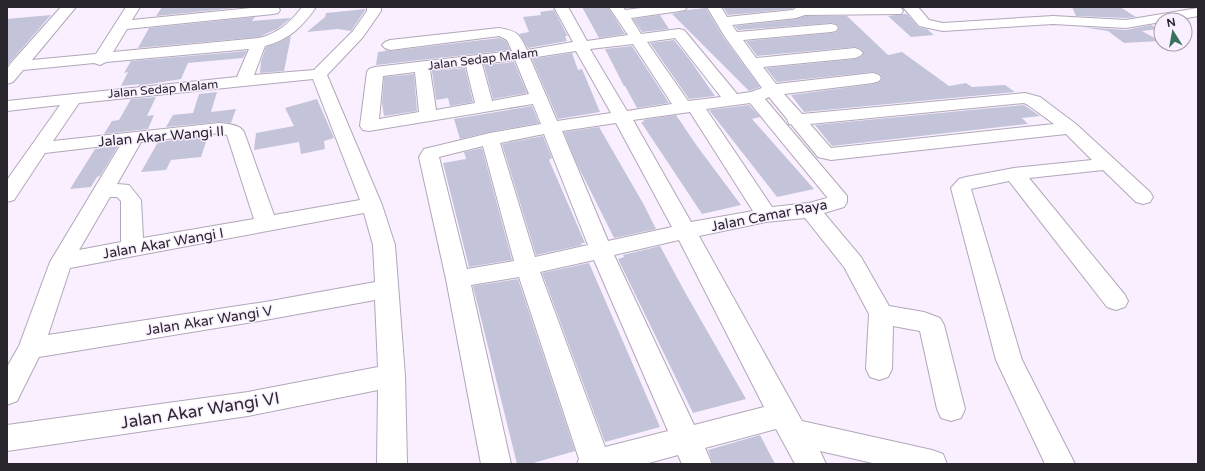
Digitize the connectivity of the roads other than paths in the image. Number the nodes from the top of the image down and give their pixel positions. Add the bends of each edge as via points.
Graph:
1 (69, 7) edge
2 (133, 7) edge
3 (309, 7) edge
4 (374, 7) edge
5 (561, 7) edge
6 (680, 7) edge
7 (714, 7) edge
8 (910, 7) edge
9 (274, 9) edge
10 (803, 9) edge
11 (1099, 10) dead end
12 (619, 11) edge
13 (896, 11) dead end
14 (1198, 12) edge
15 (722, 22) junction
16 (1126, 24) junction
17 (122, 25) junction
18 (831, 28) dead end
19 (732, 37) junction
20 (638, 38) junction
21 (259, 43) junction
22 (390, 44) dead end
23 (581, 46) junction
24 (855, 52) dead end
25 (522, 55) junction
26 (100, 60) junction
27 (473, 61) junction
28 (752, 63) junction
29 (17, 66) junction
30 (422, 67) junction
31 (319, 74) junction
32 (873, 78) dead end
33 (7, 79) edge
34 (243, 82) junction
35 (772, 90) junction
36 (754, 97) junction
37 (73, 98) junction
38 (539, 98) junction
39 (733, 100) junction
40 (7, 106) edge
41 (689, 106) junction
42 (485, 108) junction
43 (428, 116) junction
44 (622, 117) junction
45 (795, 120) junction
46 (551, 127) junction
47 (1070, 128) junction
48 (135, 137) junction
49 (490, 139) junction
50 (38, 148) junction
51 (1106, 164) junction
52 (1014, 174) junction
53 (103, 191) junction
54 (7, 195) edge
55 (1143, 197) dead end
56 (372, 205) junction
57 (810, 210) junction
58 (766, 215) junction
59 (266, 224) junction
60 (685, 231) junction
61 (132, 248) junction
62 (601, 251) junction
63 (61, 262) junction
64 (527, 267) junction
65 (458, 280) junction
66 (387, 289) junction
67 (1116, 301) dead end
68 (881, 314) junction
69 (31, 348) junction
70 (879, 369) dead end
71 (392, 376) junction
72 (7, 393) edge
73 (951, 409) dead end
74 (788, 423) junction
75 (7, 438) edge
76 (692, 452) edge
77 (392, 464) edge
78 (496, 464) edge
79 (595, 464) edge
80 (811, 464) edge
81 (932, 464) edge
82 (1060, 464) edge

1 - 29 street
2 - 17 street
3 - 21 street via 300,21 282,36
4 - 31 street via 374,11 358,34
5 - 23 street
6 - 12 street
7 - 15 street
8 - 16 street via 924,22 936,26 958,27 1053,20
9 - 17 street
9 - 21 street
10 - 13 street via 817,12
10 - 15 street via 796,14
11 - 16 street
12 - 20 street
14 - 16 street
15 - 19 street
17 - 26 street
18 - 19 street
19 - 28 street
20 - 23 street, Jalan Sedap Malam
20 - 39 street, Jalan Sedap Malam via 680,34
20 - 41 street
21 - 26 street
21 - 34 street
22 - 25 street via 499,32 510,34
23 - 25 street, Jalan Sedap Malam
23 - 44 street
24 - 28 street
25 - 27 street, Jalan Sedap Malam
25 - 38 street
26 - 29 street
27 - 30 street, Jalan Sedap Malam
27 - 42 street
28 - 35 street
29 - 33 street
30 - 43 street
30 - 43 street, Jalan Sedap Malam via 375,72 369,126
31 - 34 street, Jalan Sedap Malam
31 - 56 street
32 - 35 street
34 - 37 street, Jalan Sedap Malam
35 - 36 street
35 - 45 street
36 - 39 street
36 - 57 street, Jalan Camar Raya via 837,196 837,202
37 - 40 street, Jalan Sedap Malam
37 - 50 street
38 - 42 street
38 - 46 street
39 - 41 street
41 - 44 street
41 - 58 street
42 - 43 street
44 - 46 street
44 - 60 street
45 - 47 street via 1026,98 1034,101
45 - 47 street via 821,150 831,154
46 - 49 street
46 - 62 street
47 - 51 street
48 - 50 street, Jalan Akar Wangi II
48 - 53 street
48 - 59 street, Jalan Akar Wangi II via 219,128 235,132
49 - 64 street
49 - 65 street via 431,153 429,157
50 - 54 street
51 - 52 street
51 - 55 street
52 - 67 street
52 - 82 street via 966,183 961,188 962,196 1009,360
53 - 61 street via 122,190 131,200
53 - 63 street
56 - 59 street, Jalan Akar Wangi I
56 - 66 street via 384,245
57 - 58 street, Jalan Camar Raya
57 - 68 street via 853,263
58 - 60 street, Jalan Camar Raya
59 - 61 street, Jalan Akar Wangi I
60 - 62 street, Jalan Camar Raya
60 - 74 street
61 - 63 street, Jalan Akar Wangi I
62 - 64 street, Jalan Camar Raya
62 - 76 street
63 - 69 street
64 - 65 street, Jalan Camar Raya
64 - 79 street
65 - 78 street
66 - 69 street, Jalan Akar Wangi V
66 - 71 street
68 - 70 street
68 - 73 street via 931,325
69 - 72 street
71 - 75 street, Jalan Akar Wangi VI via 248,404
71 - 77 street
74 - 76 street
74 - 80 street
74 - 81 street via 859,446
76 - 79 street

